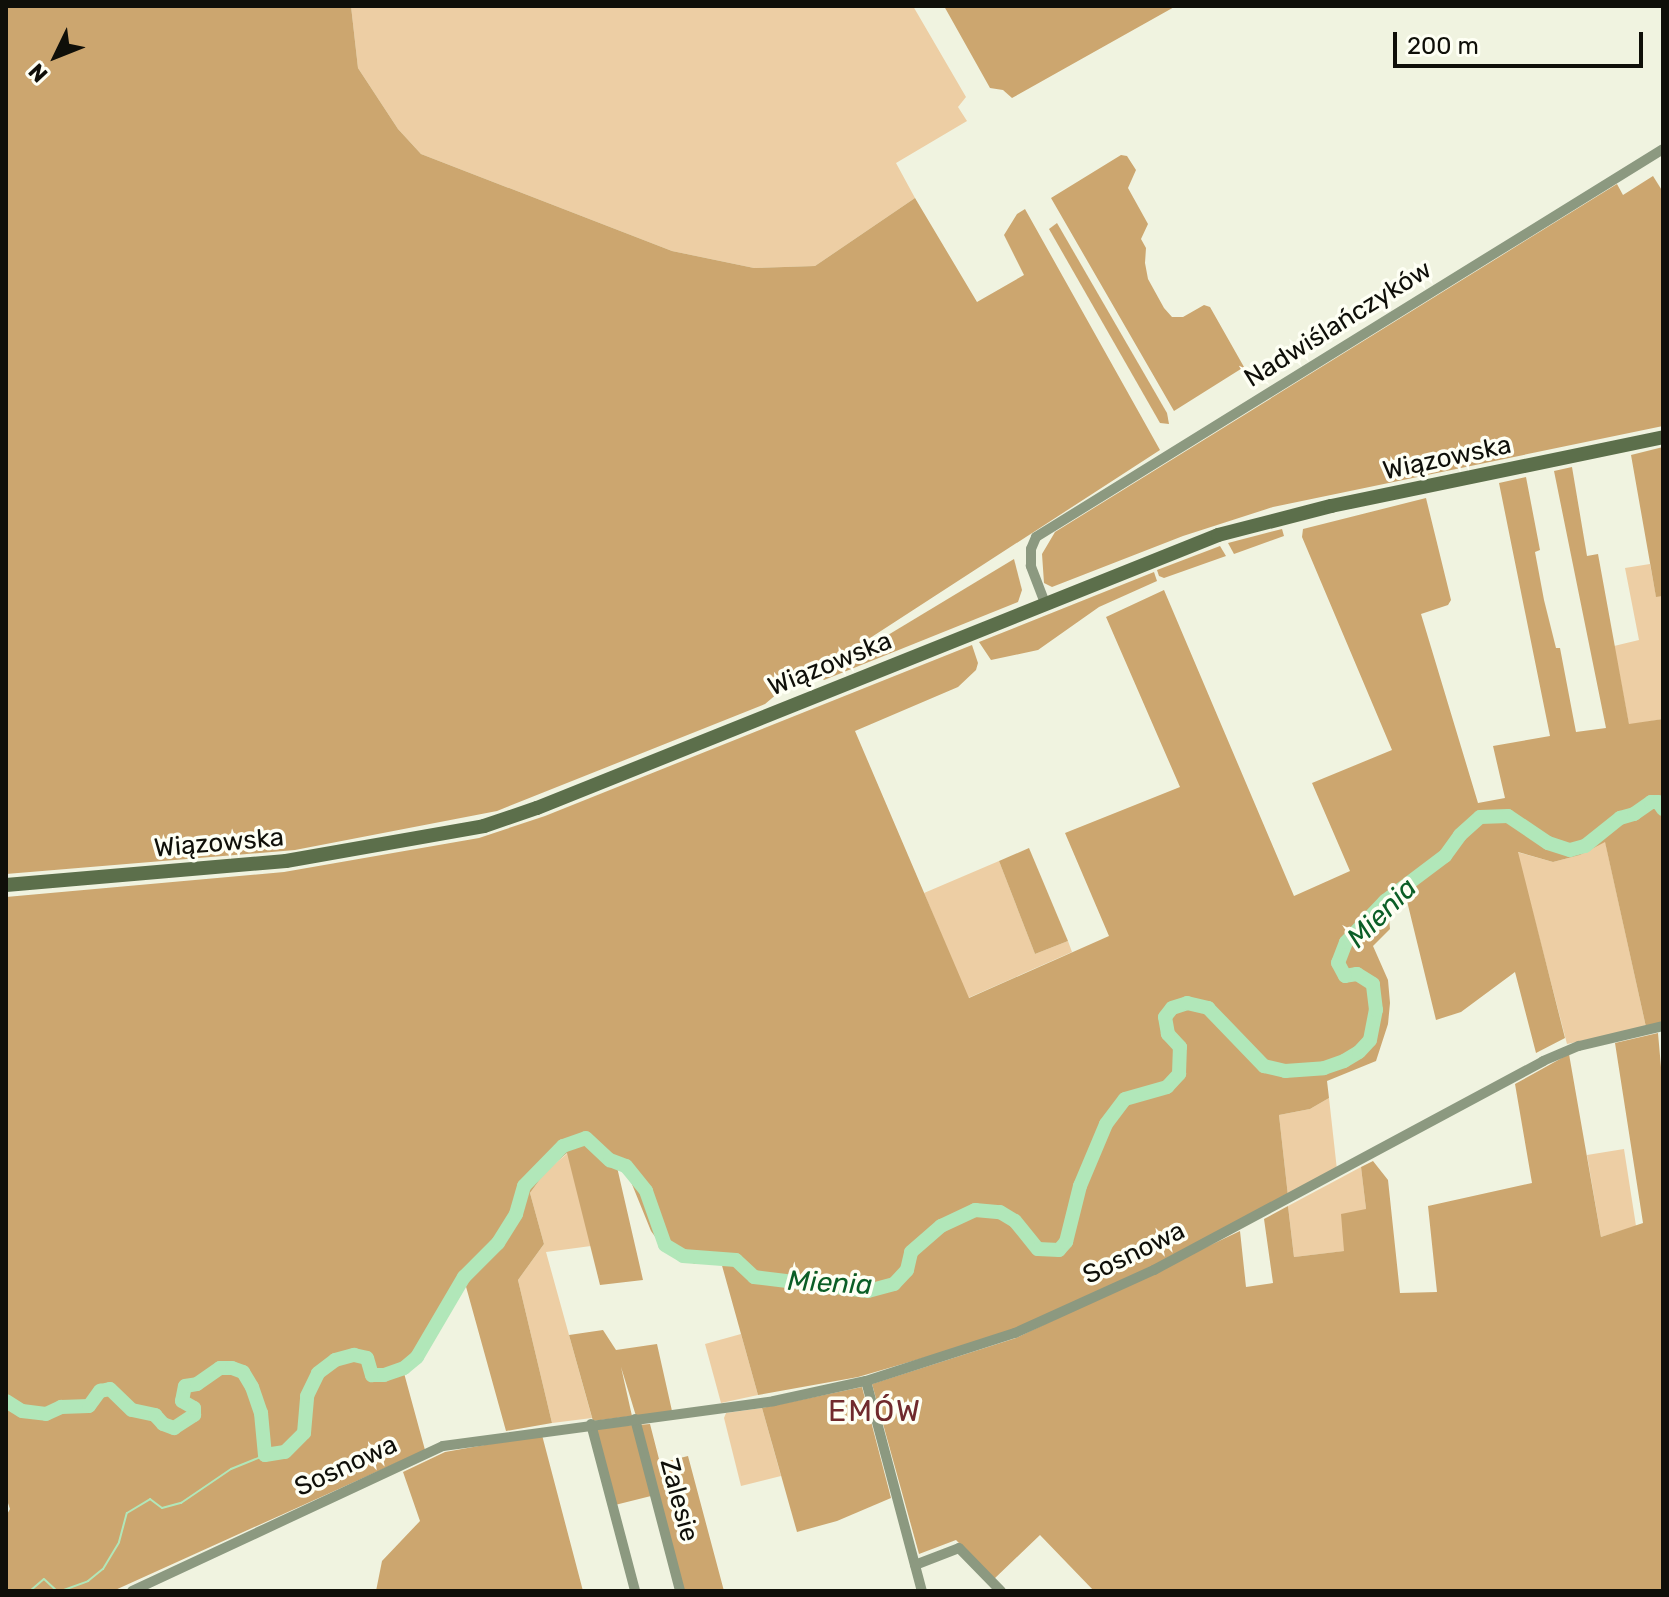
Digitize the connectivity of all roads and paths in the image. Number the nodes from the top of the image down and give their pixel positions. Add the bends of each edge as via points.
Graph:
1 (1663, 149) edge
2 (1663, 437) edge
3 (1045, 603) junction
4 (6, 885) edge
5 (1663, 1026) edge
6 (866, 1381) junction
7 (635, 1419) junction
8 (591, 1424) junction
9 (915, 1565) junction
10 (132, 1591) edge
11 (635, 1591) edge
12 (680, 1591) edge
13 (922, 1591) edge
14 (1001, 1591) edge

1 - 3 street, Nadwiślańczyków via 1036,537 1031,566
2 - 3 main road, Wiązowska via 1235,530
3 - 4 main road, Wiązowska via 484,826 286,861
5 - 6 street, Sosnowa via 1579,1046 1543,1061 1154,1270 1015,1333
6 - 7 street, Sosnowa via 774,1401
6 - 9 street
7 - 8 street, Sosnowa
7 - 12 street, Zalesie
8 - 10 street, Sosnowa via 443,1446
8 - 11 street
9 - 13 street
9 - 14 street via 959,1548

